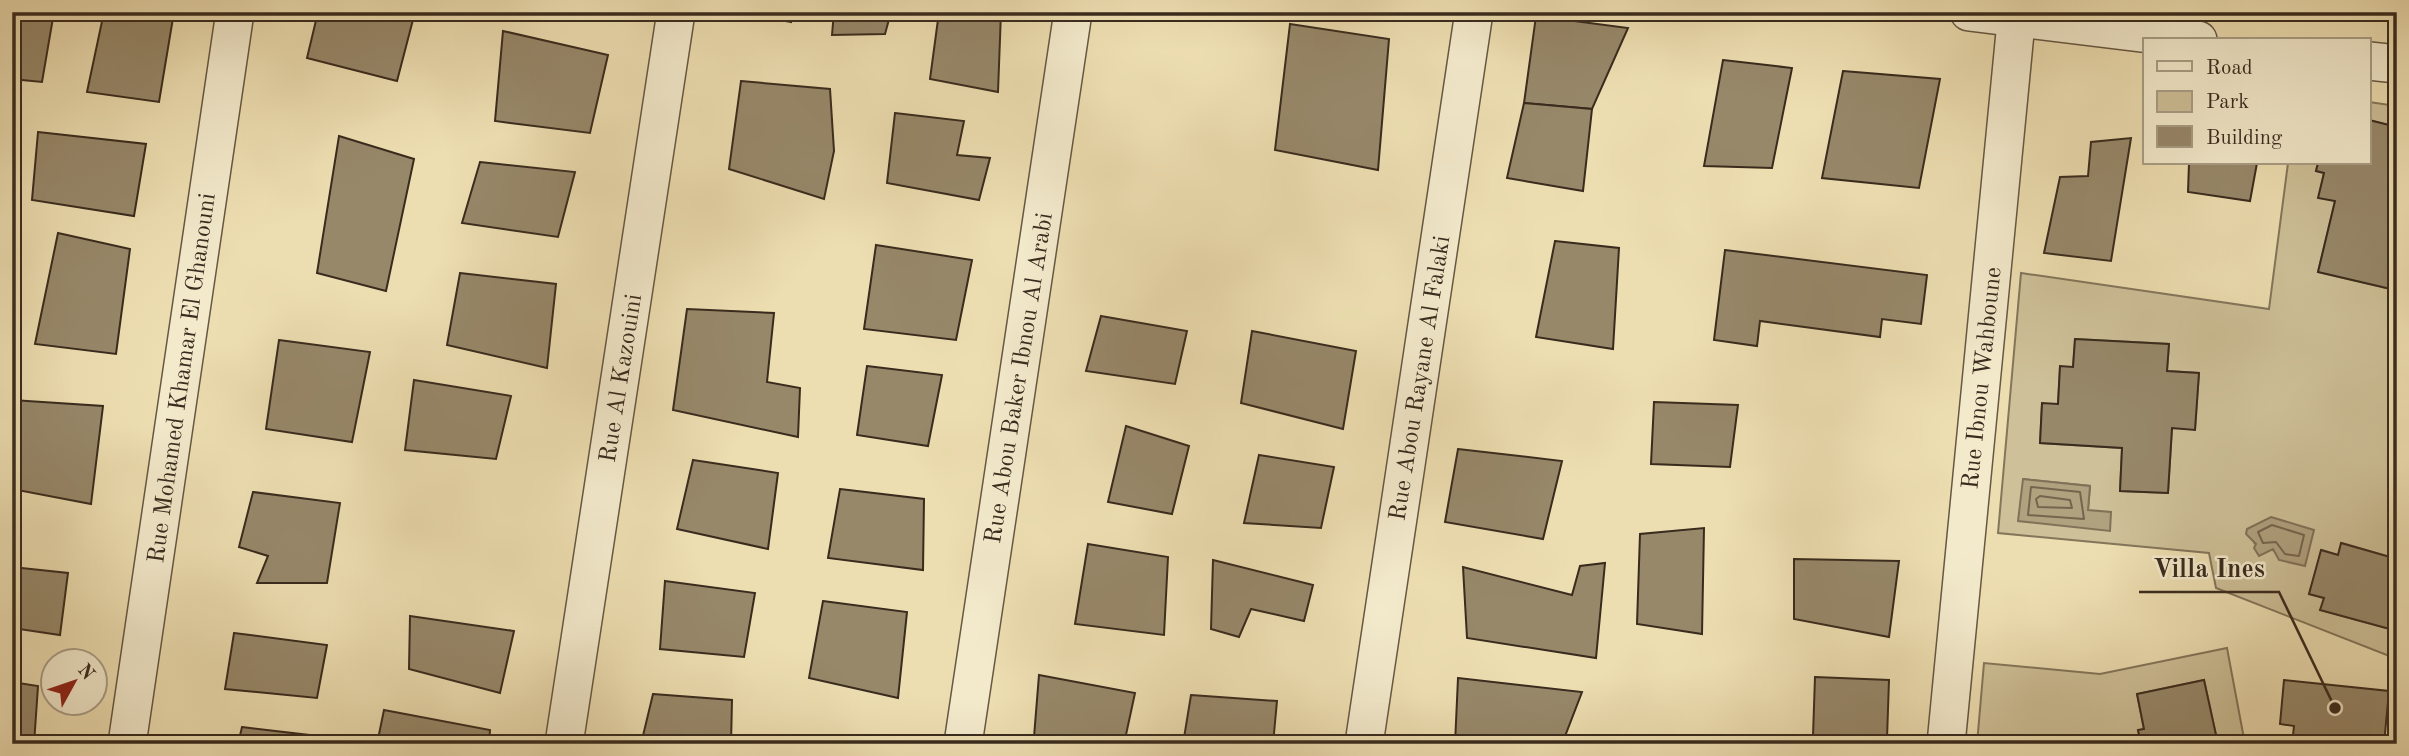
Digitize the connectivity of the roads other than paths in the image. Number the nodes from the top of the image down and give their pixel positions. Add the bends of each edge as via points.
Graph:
1 (235, 12) edge
2 (676, 12) edge
3 (1073, 12) edge
4 (1474, 12) edge
5 (1969, 12) edge
6 (2017, 15) edge
7 (2184, 38) edge
8 (2370, 61) edge
9 (2397, 64) edge
10 (127, 744) edge
11 (564, 744) edge
12 (963, 744) edge
13 (1364, 744) edge
14 (1946, 744) edge

1 - 10 street, Rue Mohamed Khamar El Ghanouni
2 - 11 street, Rue Al Kazouini
3 - 12 street, Rue Abou Baker Ibnou Al Arabi
4 - 13 street, Rue Abou Rayane Al Falaki
5 - 6 street
6 - 7 street
6 - 14 street, Rue Ibnou Wahboune
8 - 9 street

